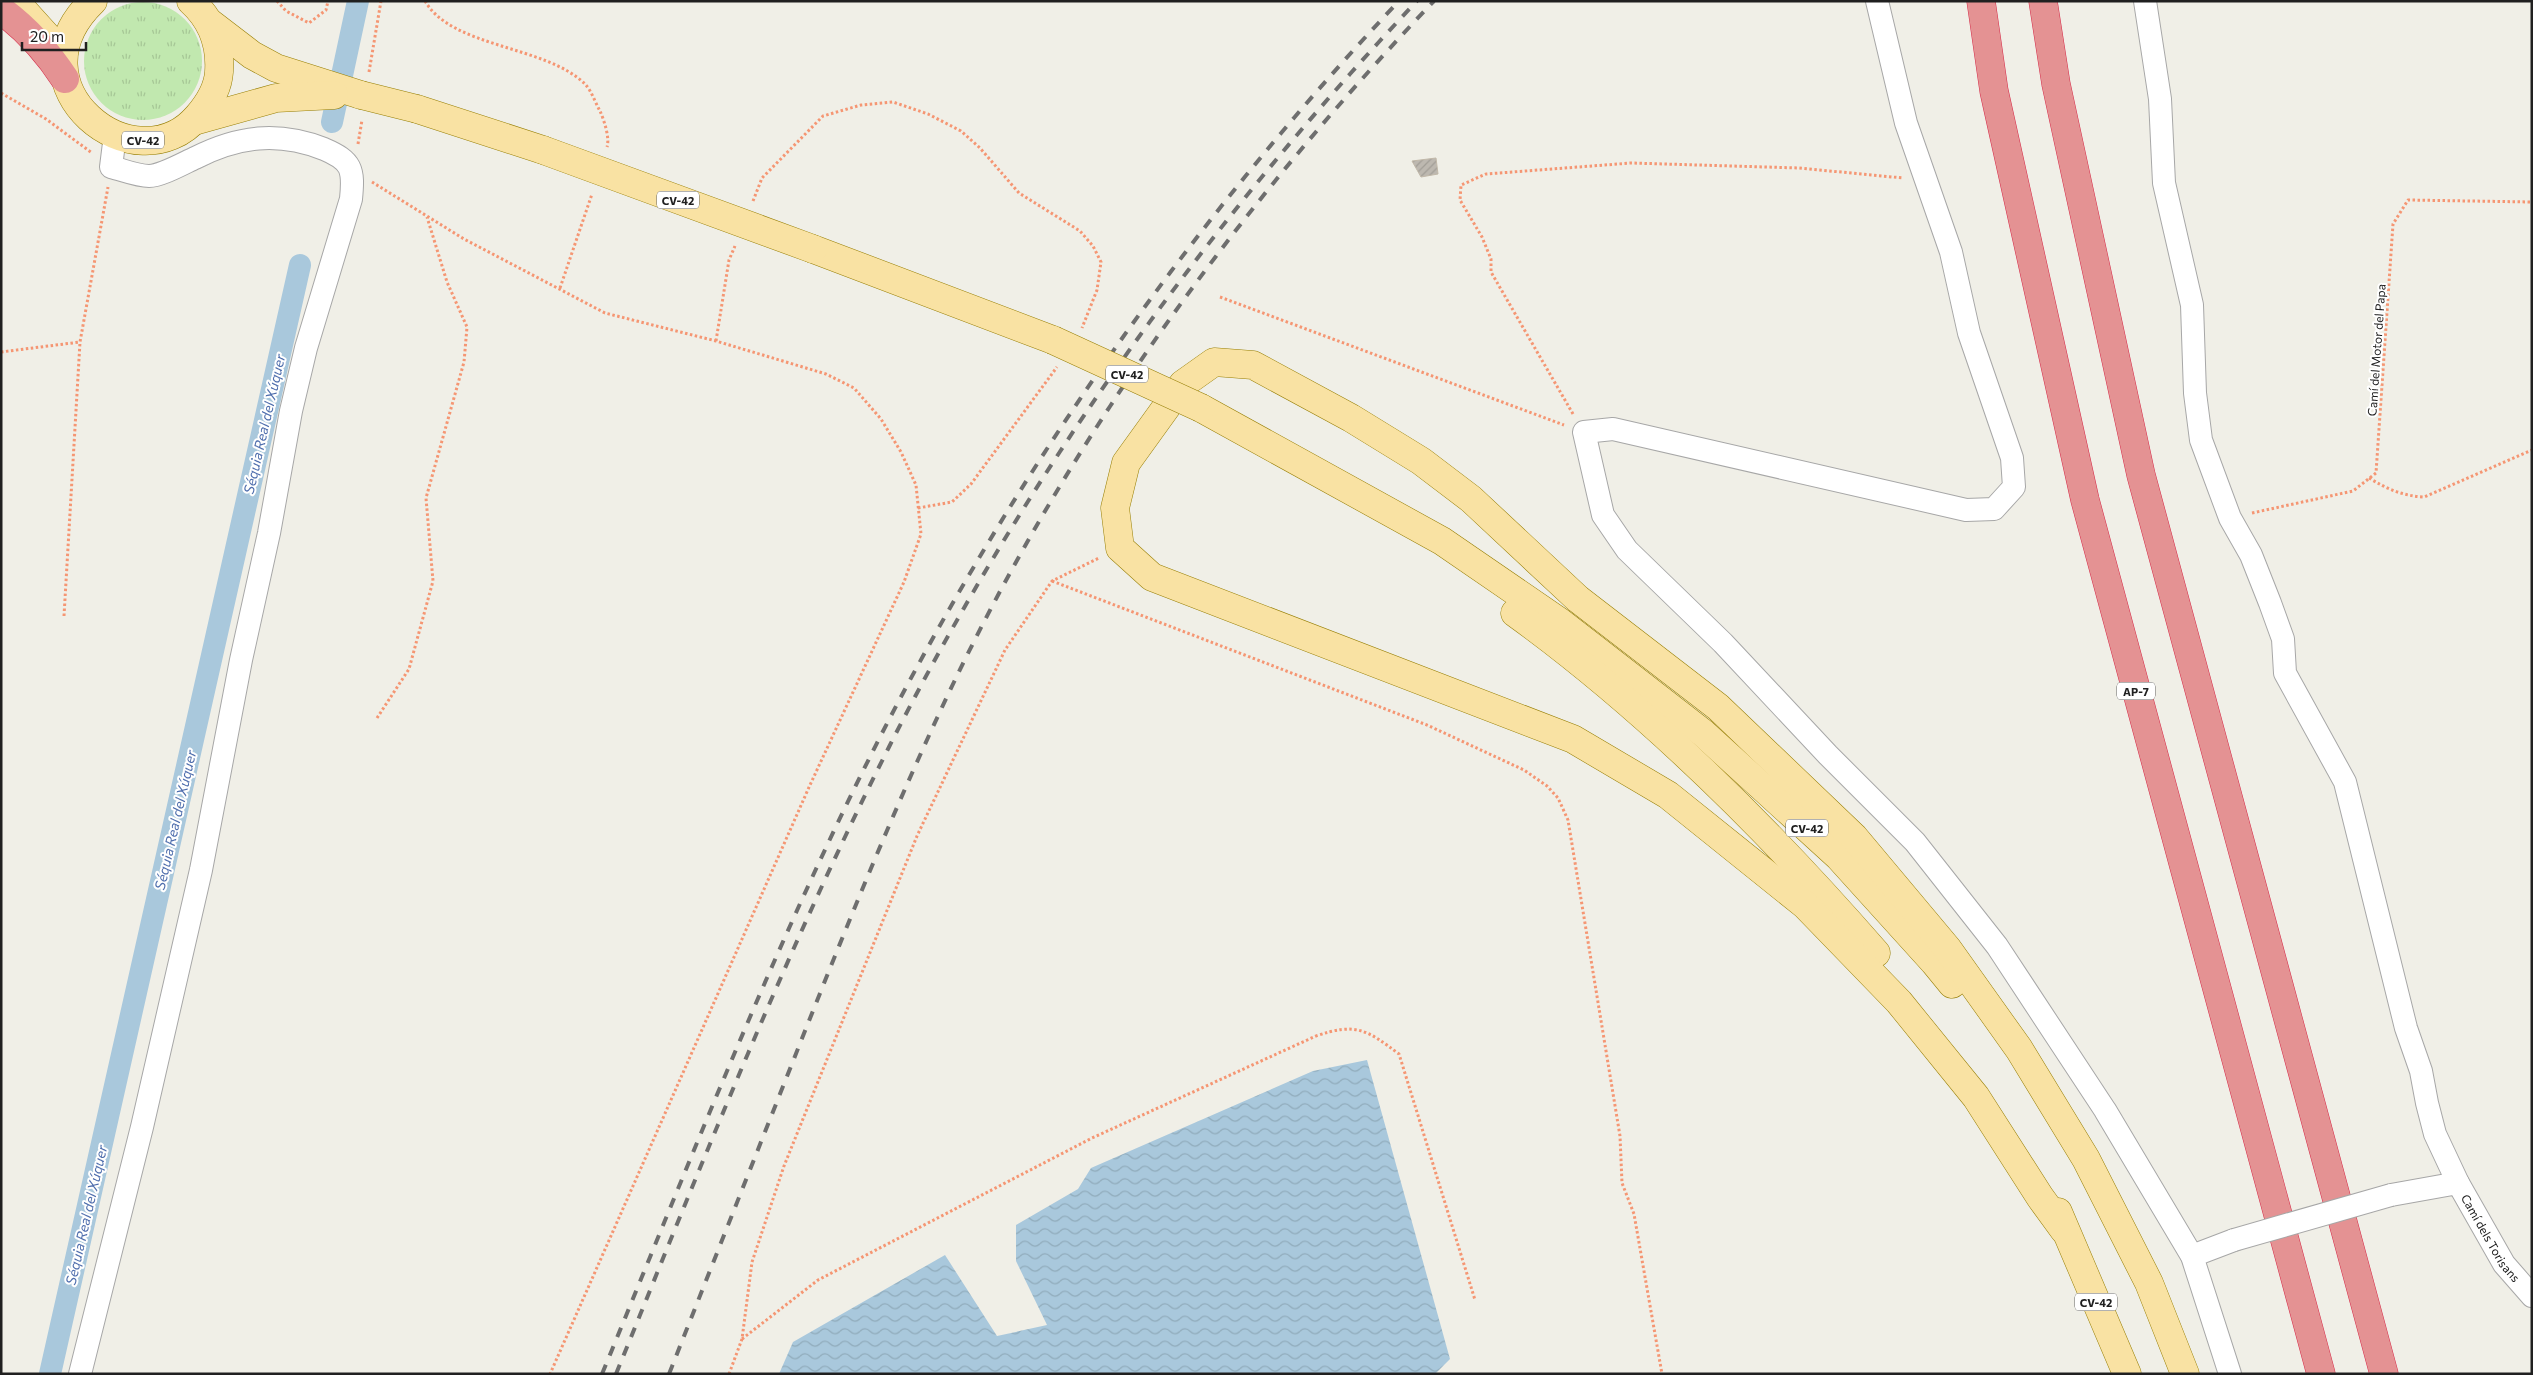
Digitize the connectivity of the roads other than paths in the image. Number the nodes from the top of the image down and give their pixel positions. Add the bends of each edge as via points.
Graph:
1 (15, 1) edge
2 (93, 1) edge
3 (191, 1) edge
4 (1877, 1) edge
5 (1980, 1) edge
6 (2043, 1) edge
7 (2145, 1) edge
8 (1, 10) edge
9 (208, 21) junction
10 (65, 67) junction
11 (303, 87) junction
12 (194, 121) junction
13 (115, 135) junction
14 (1268, 444) junction
15 (2458, 1183) junction
16 (2064, 1230) junction
17 (2192, 1256) junction
18 (2532, 1296) edge
19 (80, 1374) edge
20 (2127, 1374) edge
21 (2173, 1374) edge
22 (2185, 1374) edge
23 (2230, 1374) edge
24 (2321, 1374) edge
25 (2384, 1374) edge

1 - 10 main road via 36,21
2 - 10 main road via 80,14 69,33
3 - 9 main road, CV-42
4 - 17 street via 1896,88 1924,180 1951,252 1969,334 2012,458 2014,487 1994,509 1966,510 1613,429 1584,432 1604,516 1627,550 1723,643 1915,842 1997,946 2105,1110
5 - 24 highway, AP-7 via 1994,92 2085,500
6 - 25 highway via 2056,84 2141,475
7 - 15 street via 2160,99 2164,183 2192,305 2195,393 2201,440 2230,518 2252,554 2283,639 2285,673 2345,782 2406,1028 2421,1070 2427,1104 2436,1134
8 - 10 highway
9 - 11 main road, CV-42 via 252,55
9 - 12 main road, CV-42 via 220,54 219,79 210,102
10 - 13 main road, CV-42 via 76,103 93,123
11 - 12 main road, CV-42
11 - 14 main road, CV-42, bridge via 361,95 418,109 543,150 813,249 1063,346 1201,408
12 - 13 main road, CV-42 via 157,139 136,140
13 - 19 street via 111,168 149,176 249,138 300,140 346,162 354,177 351,199 306,348 291,411 201,870 142,1127
14 - 16 main road, CV-42 via 1433,554 1548,637 1690,758 1818,887 1909,991 1983,1088 2044,1181
14 - 21 main road, CV-42 via 1442,541 1560,622 1703,734 1839,857 1940,969 2010,1060 2078,1165 2141,1289
15 - 17 street, Camí dels Torisans, bridge via 2391,1195 2234,1240
15 - 18 street, Camí dels Torisans via 2504,1264
16 - 20 main road, CV-42
16 - 22 main road via 1976,1097 1899,1002 1805,905 1668,795 1573,739 1152,577 1120,548 1115,508 1126,463 1183,384 1214,362 1253,365 1352,418 1421,461 1471,499 1578,599 1718,707 1854,837 1947,948 2019,1049 2086,1159 2149,1283
17 - 23 street

